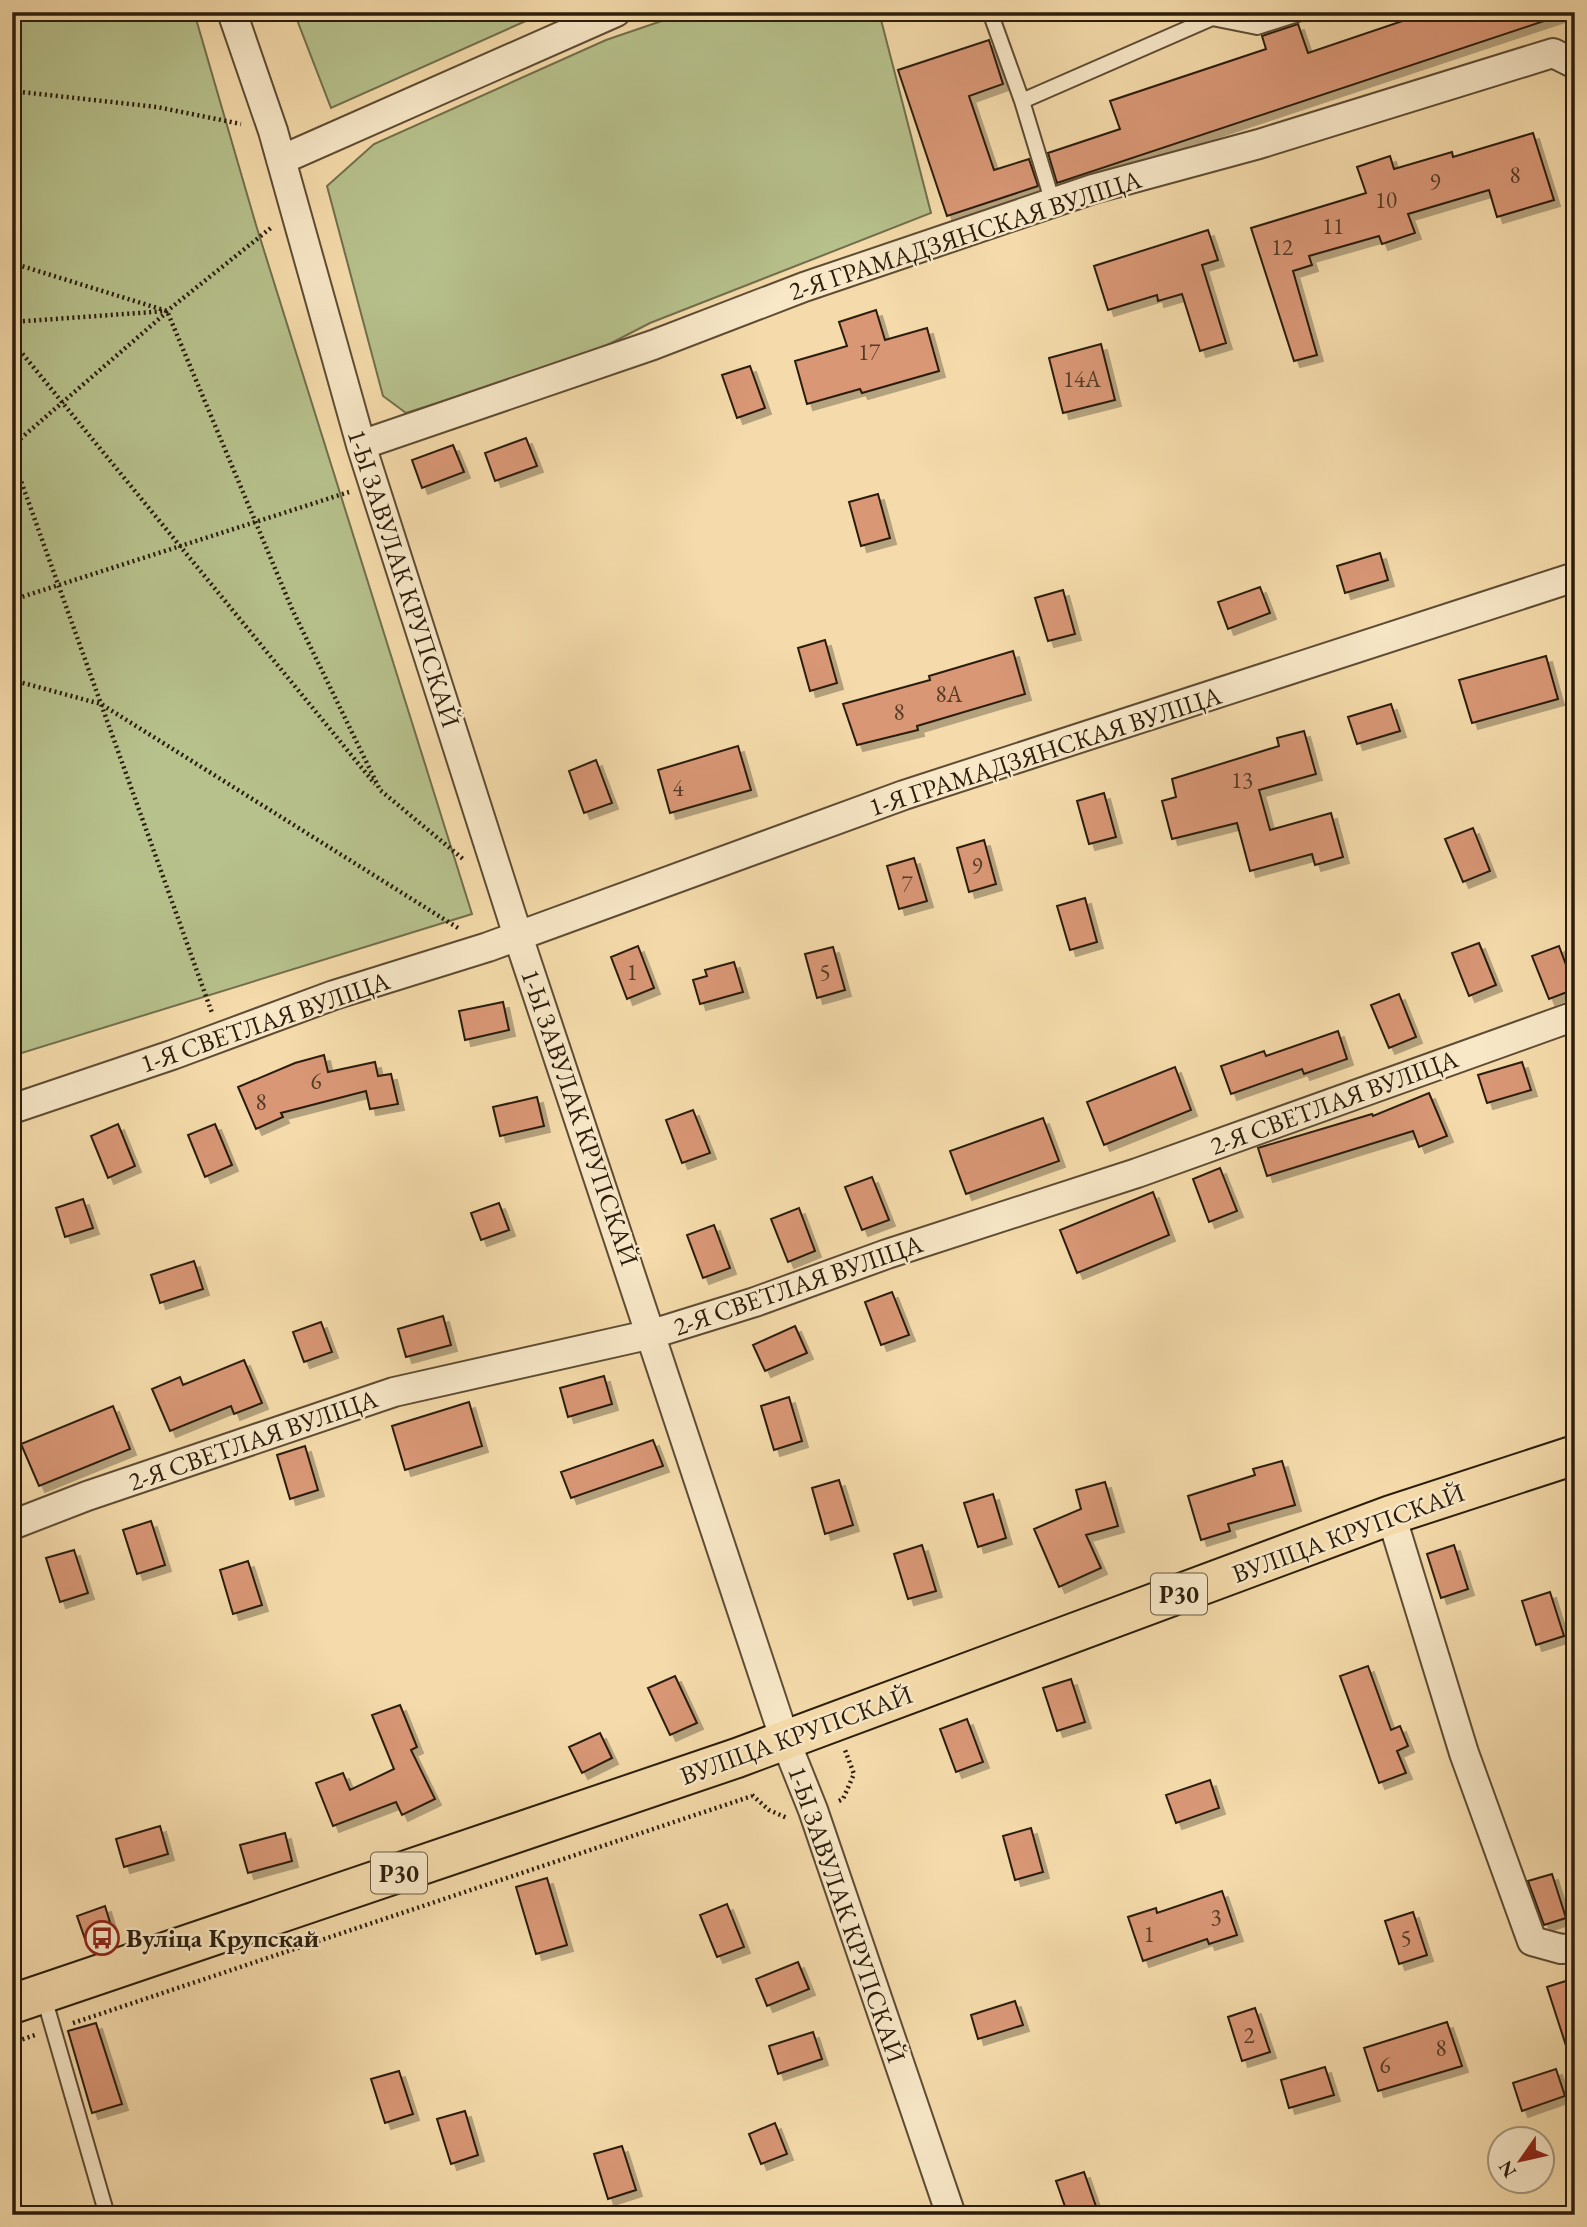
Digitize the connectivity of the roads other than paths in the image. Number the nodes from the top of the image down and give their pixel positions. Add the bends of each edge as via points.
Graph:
1 (232, 12) edge
2 (617, 12) edge
3 (990, 12) edge
4 (1304, 12) edge
5 (1211, 15) edge
6 (1575, 64) edge
7 (1022, 101) junction
8 (281, 160) junction
9 (1053, 203) junction
10 (361, 445) junction
11 (1575, 577) edge
12 (518, 936) junction
13 (1575, 1016) edge
14 (12, 1109) edge
15 (652, 1334) junction
16 (1575, 1455) edge
17 (1391, 1515) junction
18 (12, 1525) edge
19 (785, 1740) junction
20 (1575, 1948) edge
21 (27, 1999) edge
22 (107, 2215) edge
23 (951, 2215) edge

1 - 8 street, 1-Ы ЗАВУЛАК КРУПСКАЙ
2 - 8 street
3 - 7 lane
4 - 5 lane via 1257,27
5 - 7 lane
6 - 9 street, 2-Я ГРАМАДЗЯНСКАЯ ВУЛІЦА via 1553,52
7 - 9 lane
8 - 10 street, 1-Ы ЗАВУЛАК КРУПСКАЙ
9 - 10 street, 2-Я ГРАМАДЗЯНСКАЯ ВУЛІЦА
10 - 12 street, 1-Ы ЗАВУЛАК КРУПСКАЙ
11 - 12 street, 1-Я ГРАМАДЗЯНСКАЯ ВУЛІЦА via 904,795
12 - 14 street, 1-Я СВЕТЛАЯ ВУЛІЦА via 334,995
12 - 15 street, 1-Ы ЗАВУЛАК КРУПСКАЙ
13 - 15 street, 2-Я СВЕТЛАЯ ВУЛІЦА via 1137,1173
15 - 18 street, 2-Я СВЕТЛАЯ ВУЛІЦА via 394,1392
15 - 19 street, 1-Ы ЗАВУЛАК КРУПСКАЙ
16 - 17 main road, ВУЛІЦА КРУПСКАЙ / Р30
17 - 19 main road, ВУЛІЦА КРУПСКАЙ / Р30
17 - 20 street via 1464,1753 1532,1941
19 - 21 main road, ВУЛІЦА КРУПСКАЙ / Р30
19 - 23 street, 1-Ы ЗАВУЛАК КРУПСКАЙ
21 - 22 lane via 53,2029

